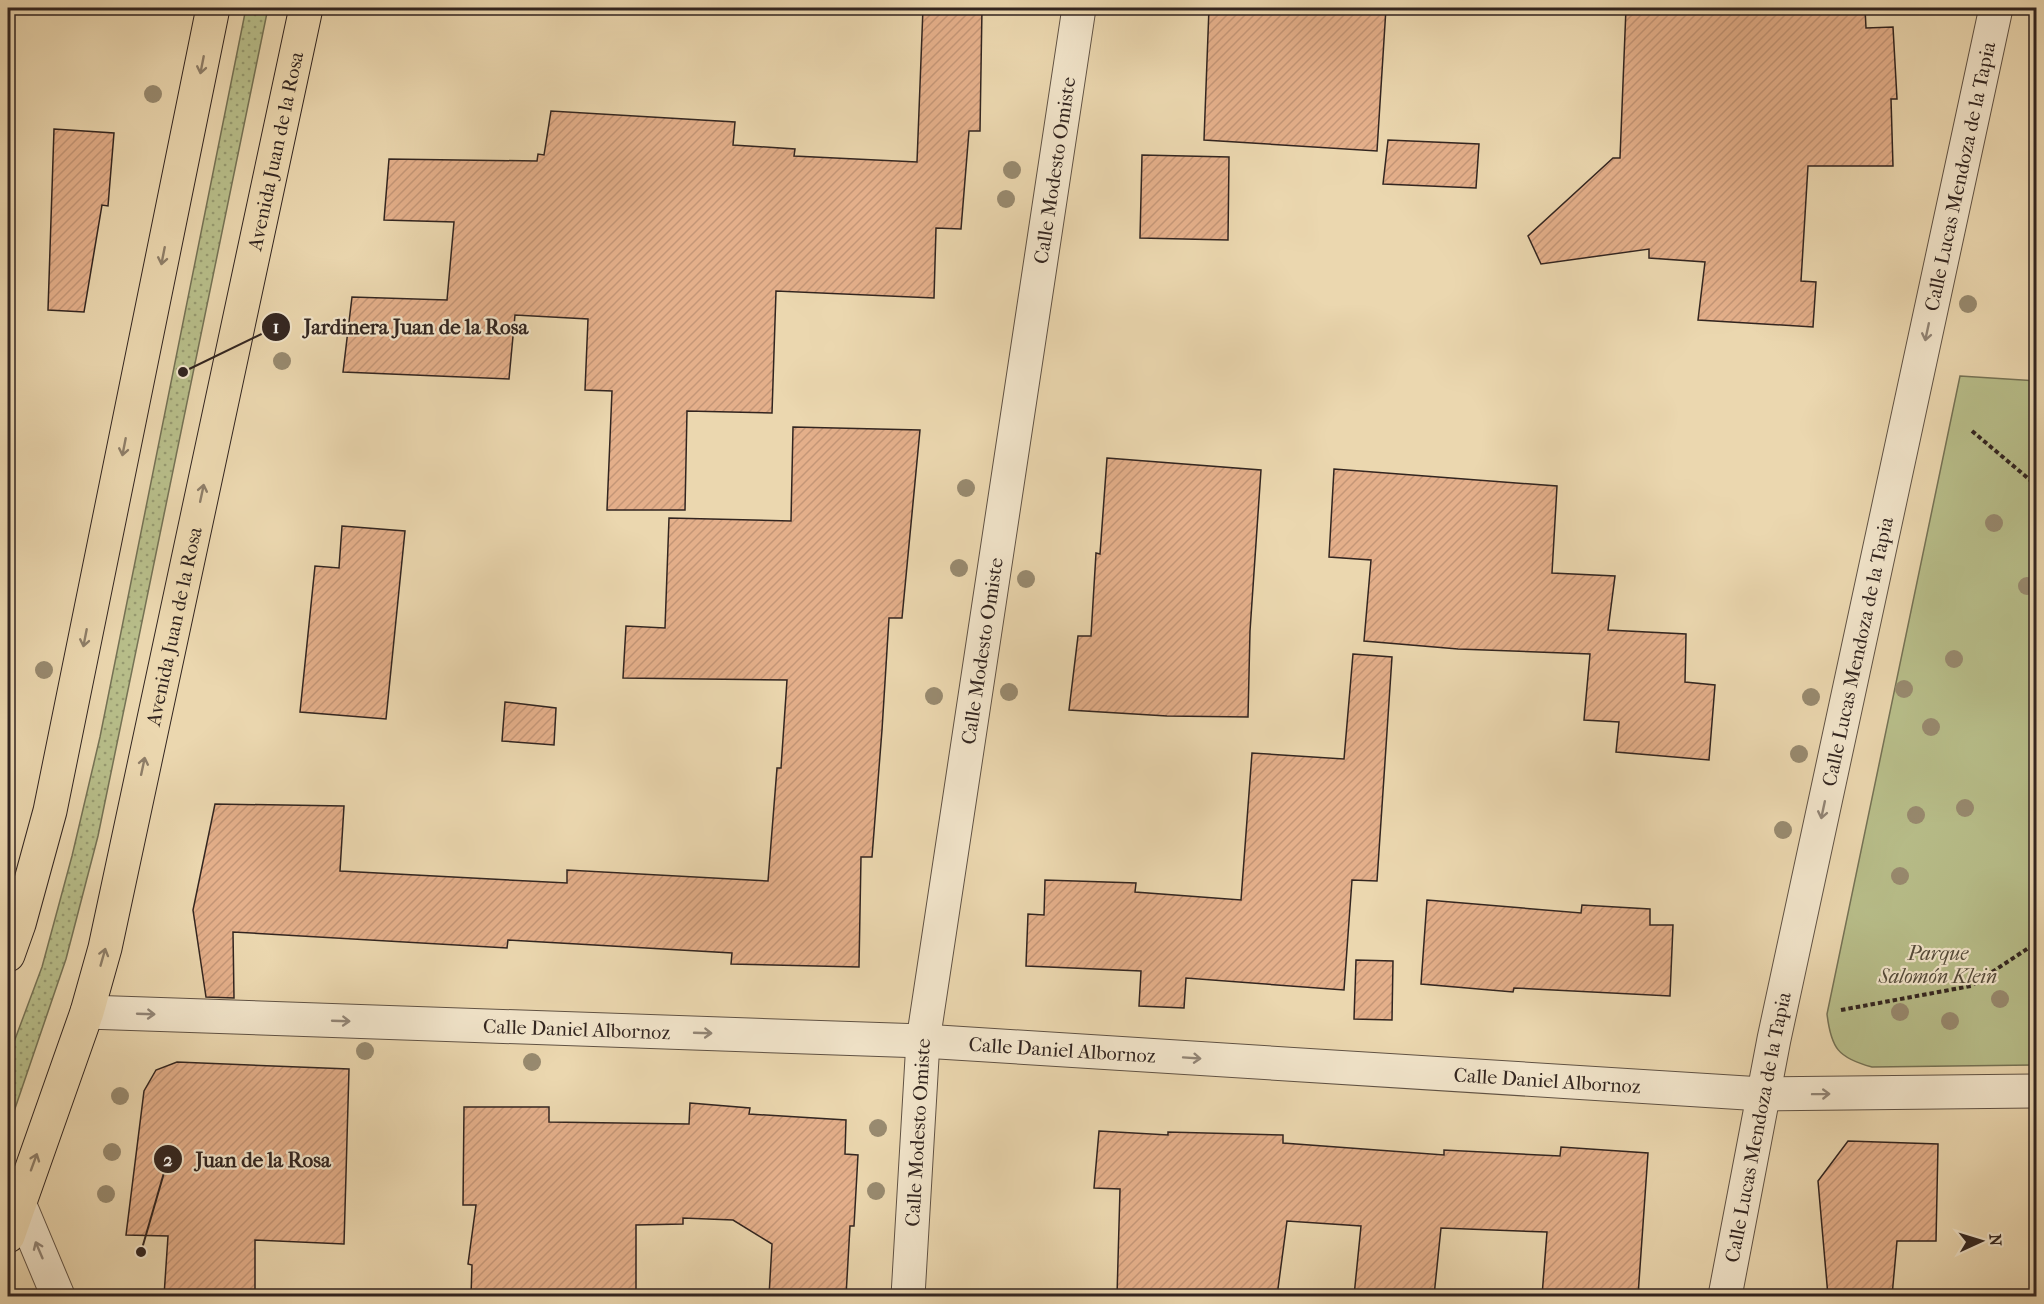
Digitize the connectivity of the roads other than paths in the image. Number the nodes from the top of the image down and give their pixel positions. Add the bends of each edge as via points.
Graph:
1 (213, 8) edge
2 (306, 8) edge
3 (1078, 8) edge
4 (1996, 8) edge
5 (8, 955) edge
6 (87, 1012) junction
7 (923, 1041) junction
8 (2037, 1091) edge
9 (1762, 1094) junction
10 (19, 1203) junction
11 (8, 1236) edge
12 (58, 1296) edge
13 (908, 1296) edge
14 (1725, 1296) edge

1 -> 5 main road via 50,811
6 -> 2 main road, Avenida Juan de la Rosa via 105,948
3 - 7 street, Calle Modesto Omiste
4 -> 9 street, Calle Lucas Mendoza de la Tapia
6 -> 7 street, Calle Daniel Albornoz
10 -> 6 main road, Avenida Juan de la Rosa
7 -> 9 street, Calle Daniel Albornoz
7 - 13 street, Calle Modesto Omiste
9 -> 8 street, Calle Daniel Albornoz
9 - 14 street, Calle Lucas Mendoza de la Tapia
10 - 11 main road, Avenida Juan de la Rosa
12 -> 10 street

